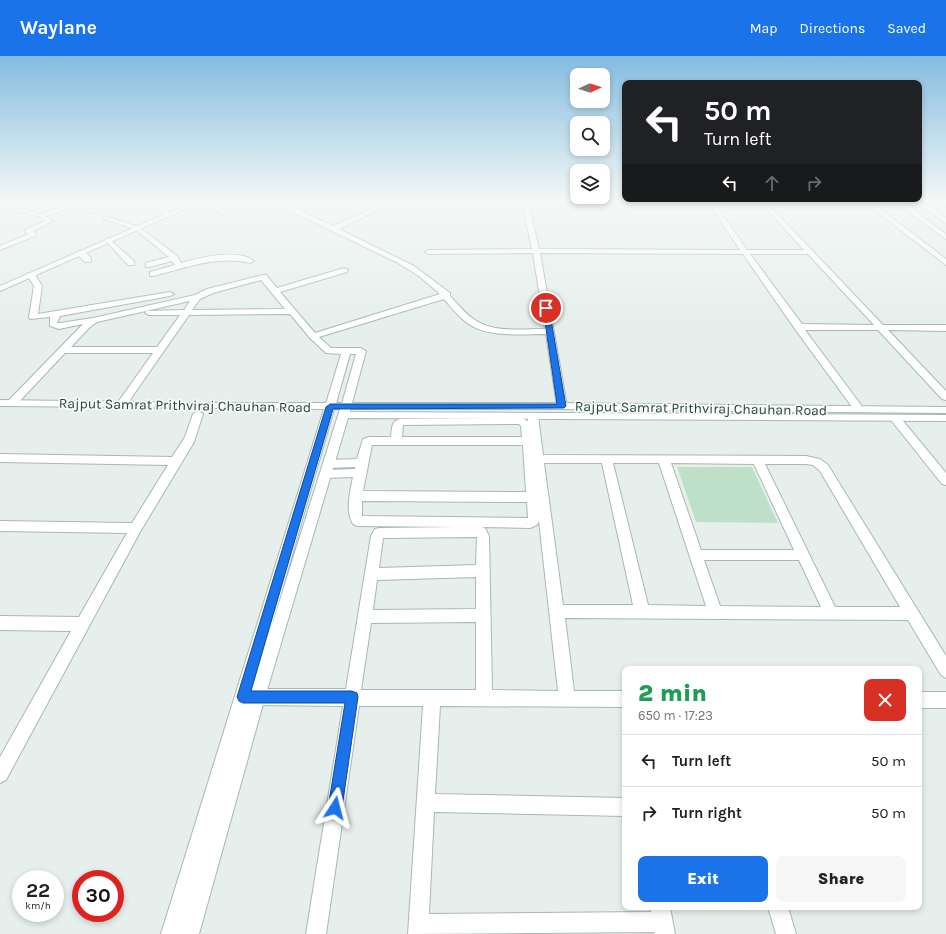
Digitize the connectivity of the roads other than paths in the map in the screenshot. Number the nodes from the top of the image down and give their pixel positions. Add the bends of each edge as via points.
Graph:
1 (12, 243) edge
2 (102, 243) edge
3 (111, 243) edge
4 (155, 243) edge
5 (361, 243) edge
6 (534, 243) edge
7 (741, 243) edge
8 (802, 243) edge
9 (920, 243) edge
10 (0, 248) edge
11 (536, 250) junction
12 (429, 252) dead end
13 (747, 252) junction
14 (811, 252) junction
15 (81, 253) junction
16 (174, 258) junction
17 (88, 260) dead end
18 (250, 261) dead end
19 (131, 263) dead end
20 (946, 263) edge
21 (149, 265) dead end
22 (179, 266) junction
23 (344, 270) dead end
24 (153, 274) dead end
25 (31, 275) junction
26 (0, 289) edge
27 (274, 291) junction
28 (170, 294) dead end
29 (447, 295) junction
30 (197, 297) junction
31 (292, 311) junction
32 (186, 312) junction
33 (57, 314) junction
34 (118, 314) junction
35 (94, 320) junction
36 (798, 327) junction
37 (881, 327) junction
38 (946, 328) edge
39 (550, 332) junction
40 (313, 336) junction
41 (64, 350) junction
42 (160, 350) junction
43 (346, 351) junction
44 (946, 397) edge
45 (0, 403) edge
46 (12, 403) junction
47 (121, 405) junction
48 (562, 406) junction
49 (859, 409) junction
50 (946, 410) edge
51 (329, 411) junction
52 (345, 411) junction
53 (0, 412) edge
54 (198, 414) junction
55 (533, 416) junction
56 (895, 418) junction
57 (946, 418) edge
58 (396, 440) junction
59 (528, 441) junction
60 (0, 458) edge
61 (177, 459) junction
62 (538, 459) junction
63 (607, 460) junction
64 (664, 460) junction
65 (758, 461) junction
66 (361, 468) junction
67 (328, 469) junction
68 (946, 481) edge
69 (356, 496) junction
70 (532, 497) junction
71 (0, 526) edge
72 (136, 528) junction
73 (696, 555) junction
74 (803, 555) junction
75 (483, 571) junction
76 (372, 574) junction
77 (557, 611) junction
78 (642, 612) junction
79 (715, 612) junction
80 (831, 613) junction
81 (912, 614) junction
82 (483, 615) junction
83 (365, 617) junction
84 (0, 623) edge
85 (83, 624) junction
86 (946, 670) edge
87 (250, 697) junction
88 (352, 697) junction
89 (432, 698) junction
90 (484, 698) junction
91 (568, 698) junction
92 (622, 699) edge
93 (922, 700) edge
94 (946, 700) edge
95 (0, 774) edge
96 (425, 803) junction
97 (622, 806) edge
98 (779, 910) edge
99 (662, 921) edge
100 (418, 929) edge
101 (171, 934) edge
102 (189, 934) edge
103 (316, 934) edge
104 (786, 934) edge

1 - 10 street
2 - 15 street
3 - 19 street
4 - 16 street
5 - 29 street via 410,267
6 - 11 street
7 - 13 street
8 - 14 street
9 - 20 street
11 - 12 street
11 - 13 street
11 - 39 street
13 - 14 street
13 - 36 street
14 - 37 street
15 - 17 street
15 - 25 street
16 - 21 street
16 - 22 street
18 - 22 street via 231,257
22 - 24 street
23 - 27 street
25 - 26 street
25 - 33 street via 38,286 33,317
27 - 30 street via 261,275
27 - 31 street
28 - 33 street
29 - 39 street via 468,319 483,328
29 - 40 street
30 - 32 street
30 - 34 street
31 - 32 street
31 - 40 street
32 - 34 street
32 - 42 street
33 - 35 street via 54,317 54,325
34 - 35 street
35 - 41 street
36 - 37 street
36 - 49 street
37 - 38 street
37 - 44 street
39 - 48 street
40 - 43 street via 329,351
41 - 42 street
41 - 46 street
42 - 47 street
43 - 51 street
43 - 52 street via 361,351
45 - 46 street, Rajput Samrat Prithviraj Chauhan Road
46 - 47 street, Rajput Samrat Prithviraj Chauhan Road
47 - 51 street, Rajput Samrat Prithviraj Chauhan Road
48 - 49 street, Rajput Samrat Prithviraj Chauhan Road
48 - 52 street, Rajput Samrat Prithviraj Chauhan Road
49 - 50 street, Rajput Samrat Prithviraj Chauhan Road
51 - 52 street, Rajput Samrat Prithviraj Chauhan Road
51 - 54 street, Rajput Samrat Prithviraj Chauhan Road
51 - 87 street
52 - 55 street, Rajput Samrat Prithviraj Chauhan Road
52 - 67 street
53 - 54 street, Rajput Samrat Prithviraj Chauhan Road
54 - 61 street via 193,434
55 - 56 street, Rajput Samrat Prithviraj Chauhan Road
55 - 62 street
56 - 57 street, Rajput Samrat Prithviraj Chauhan Road
56 - 68 street
58 - 59 street
58 - 59 street via 400,422 521,421 526,424
58 - 66 street via 367,441
59 - 70 street
60 - 61 street
61 - 72 street
62 - 63 street
62 - 77 street
63 - 64 street
63 - 78 street
64 - 65 street
64 - 73 street
65 - 74 street
65 - 81 street via 806,460 816,462 824,468
66 - 67 street
66 - 69 street
67 - 87 street
69 - 70 street
69 - 70 street via 354,515 357,521 361,522 530,524 534,519
71 - 72 street
72 - 85 street
73 - 74 street
73 - 79 street
74 - 80 street
75 - 76 street
75 - 76 street via 483,536 480,532 384,532 377,536
75 - 82 street
76 - 83 street
77 - 78 street
77 - 91 street
78 - 79 street
79 - 80 street
80 - 81 street
81 - 86 street
82 - 83 street
82 - 90 street
83 - 88 street
84 - 85 street
85 - 95 street
87 - 88 street
87 - 101 street
87 - 102 street
88 - 89 street
88 - 103 street
89 - 90 street
89 - 96 street
90 - 91 street
91 - 92 street
93 - 94 street
96 - 97 street
96 - 100 street
98 - 104 street
99 - 100 street

